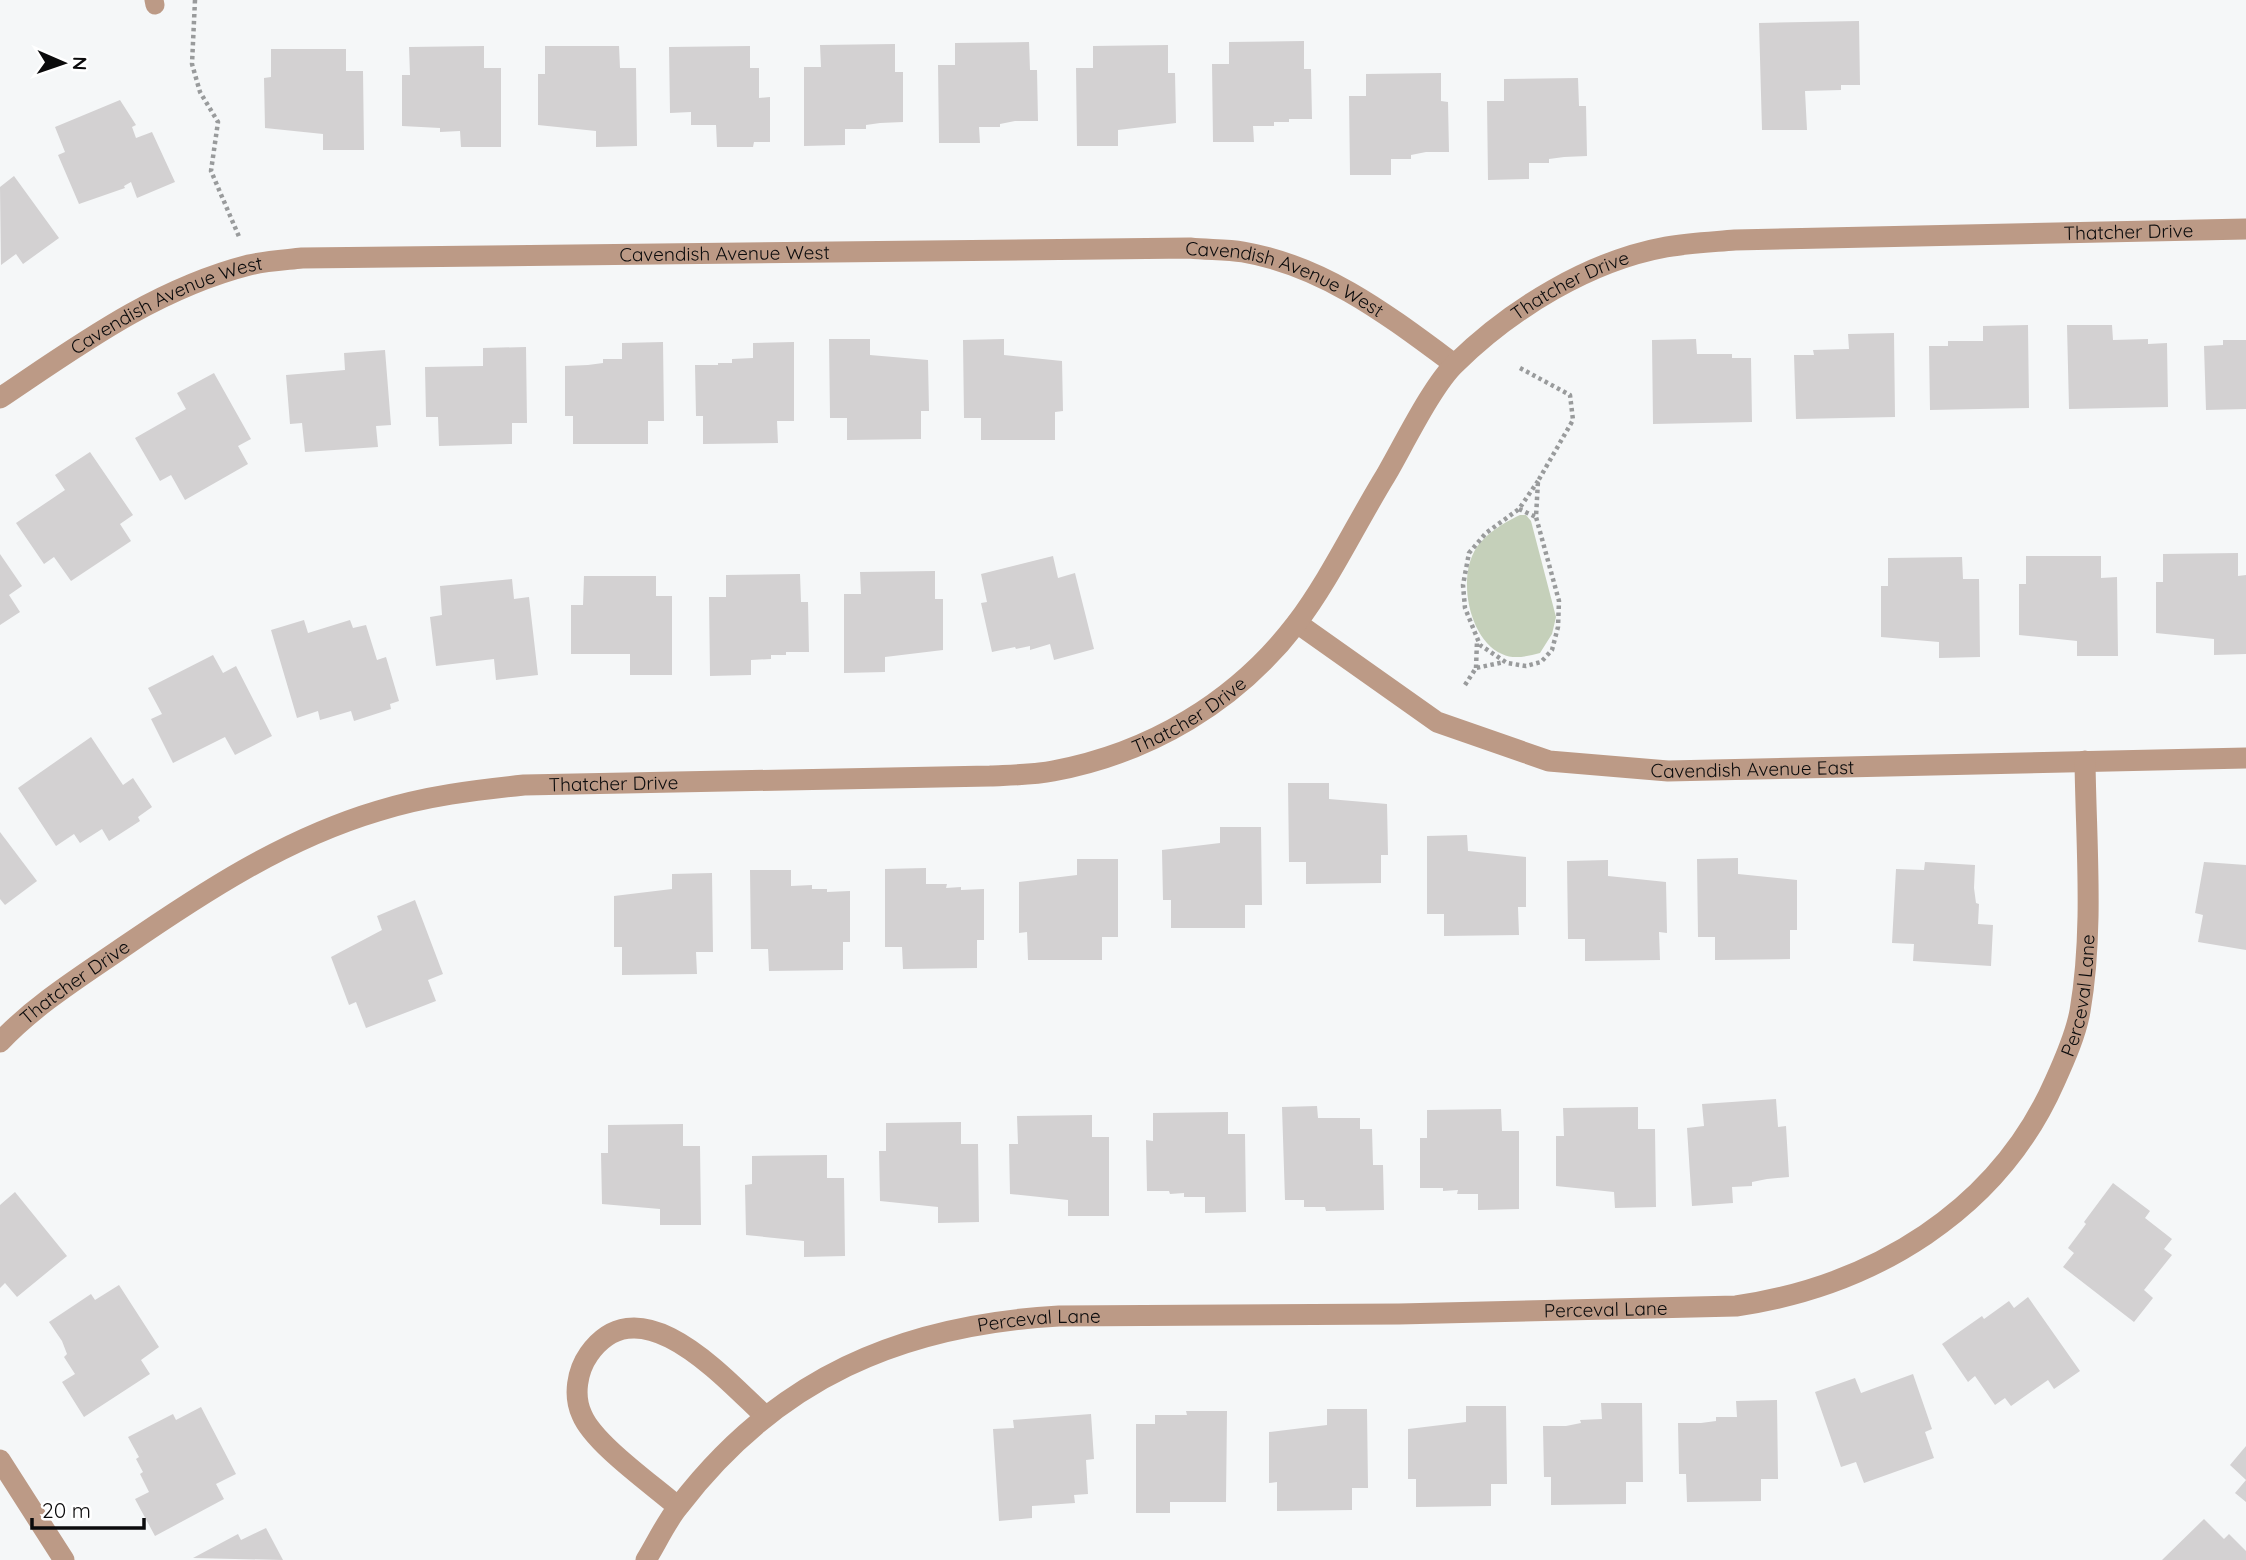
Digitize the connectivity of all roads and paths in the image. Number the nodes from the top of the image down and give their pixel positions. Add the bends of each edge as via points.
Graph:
1 (195, 0) edge
2 (2246, 229) edge
3 (251, 265) junction
4 (1454, 364) junction
5 (1520, 368) dead end
6 (0, 398) edge
7 (1538, 481) junction
8 (1519, 509) junction
9 (1536, 517) junction
10 (1297, 623) junction
11 (1477, 640) junction
12 (1505, 662) junction
13 (1476, 668) junction
14 (1465, 685) dead end
15 (2246, 758) edge
16 (2085, 761) junction
17 (0, 1042) edge
18 (764, 1415) junction
19 (0, 1460) edge
20 (678, 1507) junction
21 (64, 1560) edge
22 (646, 1560) edge

1 - 3 path via 192,64 200,92 218,122 211,171
2 - 4 street, Thatcher Drive via 1890,234 1665,247 1611,263 1563,286 1515,315
3 - 4 street, Cavendish Avenue West via 302,258 1190,248 1243,252 1305,270 1370,302
3 - 6 street, Cavendish Avenue West via 157,298
4 - 10 street, Thatcher Drive
5 - 7 path via 1570,395 1573,410 1573,420
7 - 8 path
7 - 9 path
8 - 9 path
8 - 11 path via 1486,533 1464,567 1465,608
9 - 12 path via 1559,601 1559,627 1552,650 1541,662 1526,666
10 - 16 street, Cavendish Avenue East via 1437,722 1549,761 1668,771
10 - 17 street, Thatcher Drive via 1258,669 1205,710 1152,742 1104,760 1051,772 524,785 451,793 379,810 256,862 70,984
11 - 12 path
11 - 13 path
12 - 13 path
13 - 14 path
15 - 16 street, Cavendish Avenue East
16 - 18 street, Perceval Lane via 2087,960 2080,1014 2063,1063 2045,1104 2001,1168 1929,1233 1872,1266 1784,1299 1736,1306 1007,1320 950,1330 859,1359
18 - 20 street, Perceval Lane
18 - 20 street via 673,1338 633,1327 602,1340 580,1374 576,1392 581,1414 592,1432
19 - 21 street
20 - 22 street, Perceval Lane

